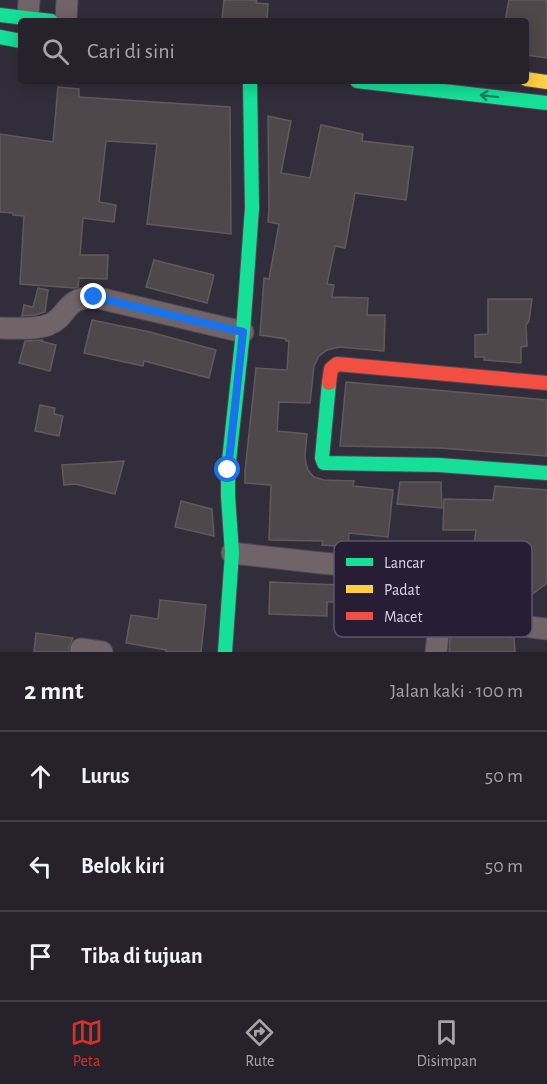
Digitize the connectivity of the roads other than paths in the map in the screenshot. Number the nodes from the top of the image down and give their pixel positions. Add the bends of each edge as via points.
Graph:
1 (67, 0) edge
2 (28, 9) edge
3 (0, 15) edge
4 (45, 18) edge
5 (66, 18) edge
6 (0, 38) edge
7 (18, 40) edge
8 (529, 79) edge
9 (547, 82) edge
10 (250, 84) edge
11 (383, 84) edge
12 (547, 103) edge
13 (0, 328) edge
14 (243, 332) junction
15 (547, 383) edge
16 (547, 473) edge
17 (232, 553) junction
18 (334, 564) edge
19 (532, 627) edge
20 (547, 629) edge
21 (438, 637) edge
22 (81, 650) dead end
23 (102, 652) edge
24 (225, 652) edge
25 (436, 652) edge

1 - 5 street
2 - 3 street
2 - 4 street
6 - 7 street
8 - 9 street
10 - 14 street via 252,208
12 -> 11 street
13 - 14 street via 49,325 72,303 94,297
14 - 17 street via 228,470
15 - 16 street via 337,364 331,369 322,458 324,463 439,465
17 - 18 street
17 - 24 street
19 - 20 street
21 - 25 street
22 - 23 street

